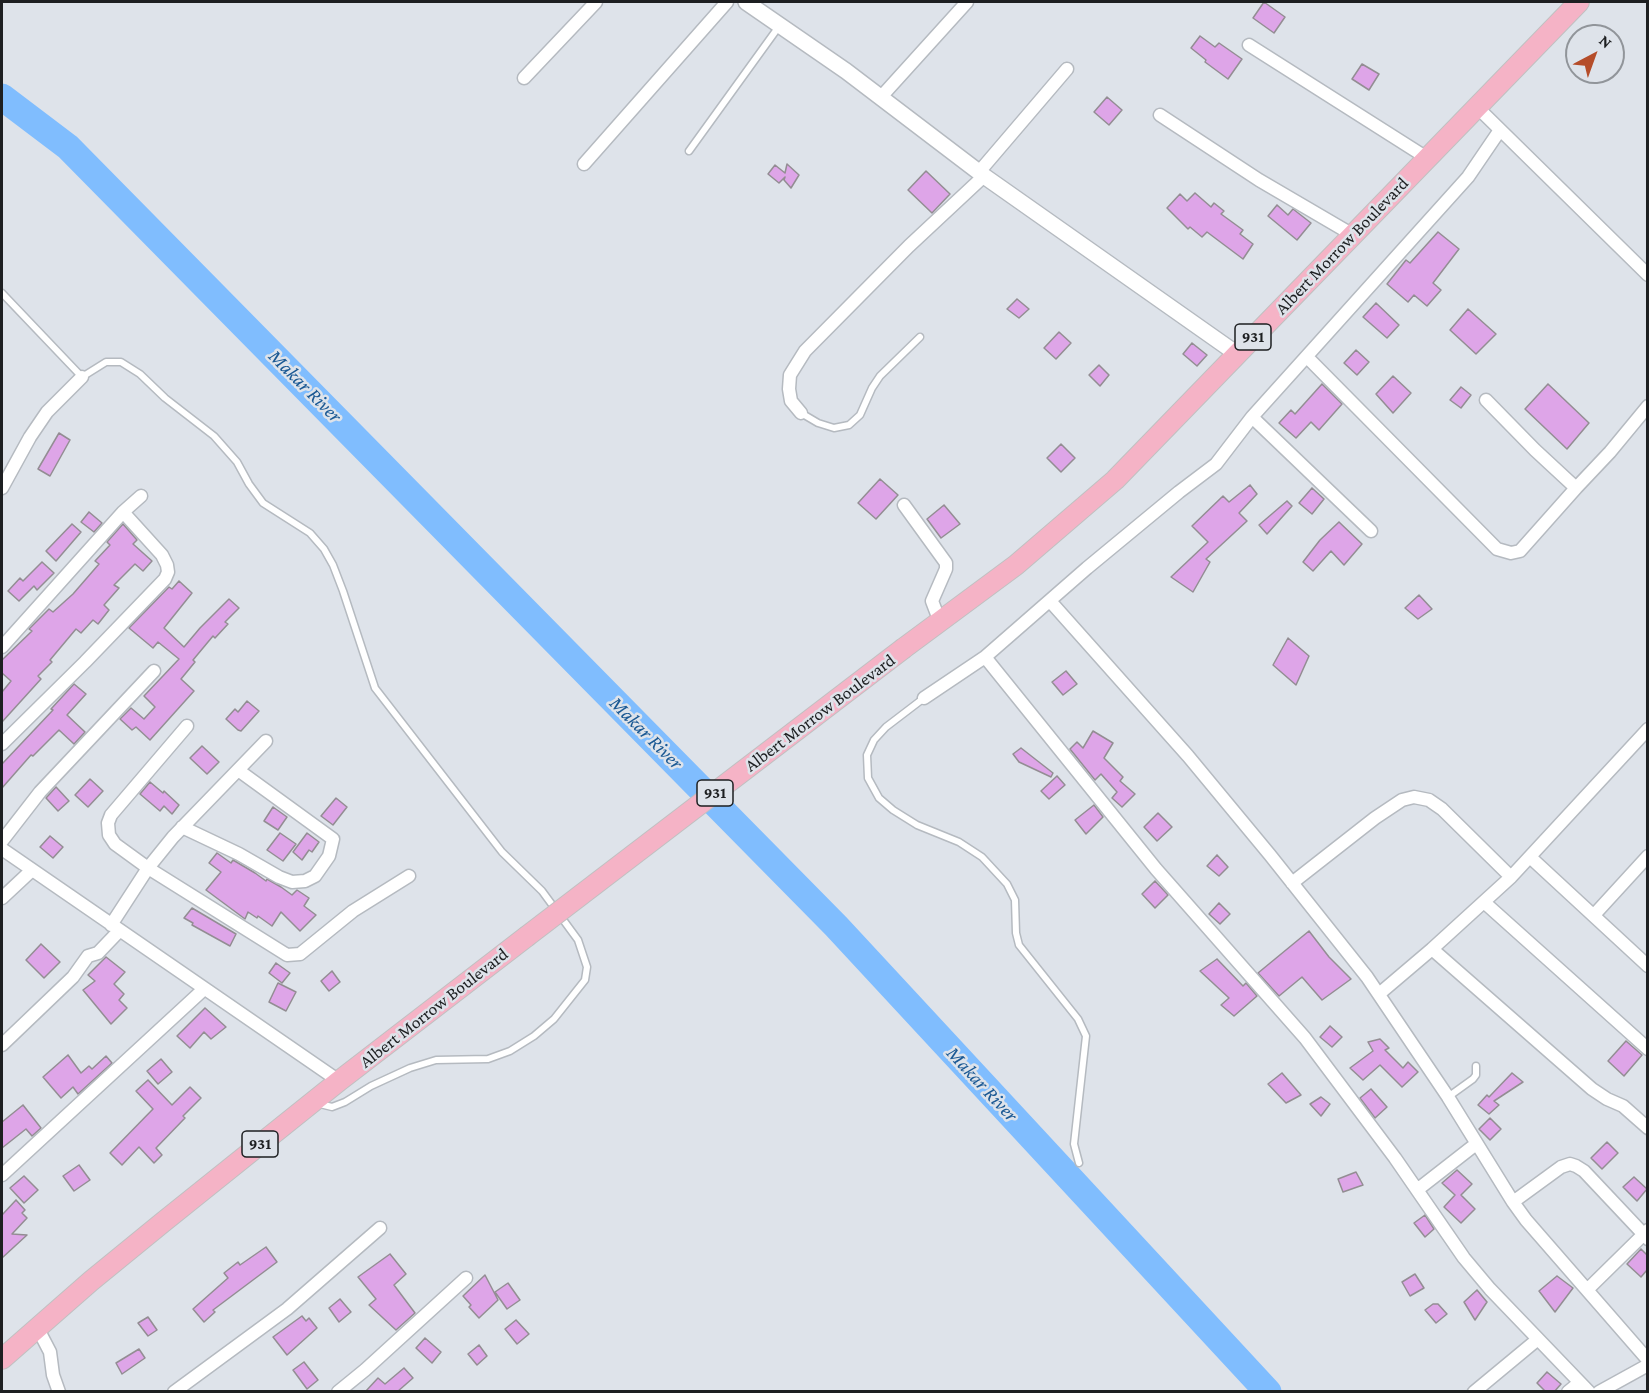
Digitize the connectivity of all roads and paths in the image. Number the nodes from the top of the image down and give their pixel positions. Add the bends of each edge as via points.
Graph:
1 (596, 2) edge
2 (727, 2) edge
3 (746, 2) edge
4 (967, 2) edge
5 (1580, 2) edge
6 (780, 25) junction
7 (1249, 45) dead end
8 (1067, 69) dead end
9 (524, 78) dead end
10 (881, 97) junction
11 (1477, 107) junction
12 (1160, 115) dead end
13 (1500, 130) junction
14 (689, 151) dead end
15 (1427, 158) junction
16 (584, 164) dead end
17 (981, 174) junction
18 (1353, 235) junction
19 (1647, 275) edge
20 (2, 293) edge
21 (920, 337) dead end
22 (1237, 354) junction
23 (1307, 357) junction
24 (82, 377) junction
25 (1486, 400) dead end
26 (1647, 406) edge
27 (801, 413) joint
28 (1252, 417) junction
29 (2, 488) edge
30 (1576, 488) junction
31 (141, 496) dead end
32 (904, 505) dead end
33 (123, 513) junction
34 (1371, 531) dead end
35 (1050, 601) junction
36 (939, 622) junction
37 (2, 646) edge
38 (985, 657) junction
39 (154, 670) dead end
40 (924, 698) joint
41 (187, 726) dead end
42 (1647, 729) edge
43 (266, 741) dead end
44 (2, 744) edge
45 (238, 770) junction
46 (182, 827) junction
47 (2, 841) edge
48 (2, 849) edge
49 (1530, 857) junction
50 (1646, 860) edge
51 (148, 868) junction
52 (32, 870) junction
53 (409, 876) dead end
54 (1511, 877) junction
55 (1292, 883) junction
56 (2, 898) edge
57 (1485, 903) junction
58 (1594, 915) junction
59 (116, 928) junction
60 (1432, 949) junction
61 (1647, 966) edge
62 (204, 989) junction
63 (1379, 994) junction
64 (2, 1045) edge
65 (1647, 1049) edge
66 (1476, 1066) dead end
67 (339, 1081) junction
68 (1448, 1097) junction
69 (313, 1102) junction
70 (1647, 1128) edge
71 (1476, 1144) junction
72 (1079, 1163) dead end
73 (2, 1175) edge
74 (1417, 1190) junction
75 (1513, 1202) junction
76 (380, 1228) dead end
77 (1646, 1235) edge
78 (466, 1278) dead end
79 (1587, 1290) junction
80 (38, 1329) junction
81 (1538, 1339) junction
82 (2, 1359) edge
83 (1647, 1360) edge
84 (1647, 1365) edge
85 (1584, 1387) edge
86 (59, 1392) edge
87 (174, 1392) edge
88 (338, 1392) edge
89 (1474, 1392) edge
90 (1568, 1392) edge
91 (1599, 1392) edge

1 - 9 street
2 - 16 street
3 - 6 street
4 - 10 street
5 - 11 main road, Albert Morrow Boulevard / 931
6 - 10 street
6 - 14 lane
7 - 15 street
8 - 17 street
10 - 17 street
11 - 13 street
11 - 15 main road, Albert Morrow Boulevard / 931
12 - 18 street via 1258,180
13 - 19 street
13 - 23 street via 1468,177
15 - 18 main road, Albert Morrow Boulevard / 931
17 - 22 street
17 - 27 street via 806,351 790,375 791,401
18 - 22 main road, Albert Morrow Boulevard / 931
20 - 24 lane
21 - 27 lane via 880,376 860,415 849,425 834,428
22 - 36 main road, Albert Morrow Boulevard / 931 via 1090,502 1016,565
23 - 28 street
23 - 30 street via 1497,549 1510,553 1520,550
24 - 29 street via 47,412
24 - 69 lane via 106,362 121,362 140,374 214,436 237,462 263,503 310,533 324,549 375,688 502,852 542,891 578,940 587,968 585,980 554,1019 510,1051 488,1059 436,1060 410,1068 332,1107
25 - 30 street
26 - 30 street
28 - 34 street
28 - 35 street via 1216,464
31 - 33 street
32 - 36 street via 946,563 932,601
33 - 37 street
33 - 44 street via 162,555 168,572 165,579
35 - 38 street
35 - 55 street via 1188,756
36 - 67 main road, Albert Morrow Boulevard / 931, bridge
38 - 40 street
38 - 74 street via 1156,868 1305,1038
39 - 47 street via 40,792
40 - 72 lane via 874,740 867,755 868,778 879,798 893,810 917,825 959,842 982,857 1007,884 1015,900 1019,945 1078,1019 1086,1036 1074,1144
41 - 51 street via 108,823 115,844
42 - 49 street
43 - 45 street
45 - 46 street
45 - 46 street via 333,839 329,856 315,876 292,882
46 - 51 street
48 - 52 street
49 - 54 street
49 - 58 street
50 - 58 street
51 - 53 street via 287,955 300,954 353,911
51 - 59 street
52 - 56 street
52 - 59 street
54 - 55 street via 1442,809 1429,800 1414,797 1402,800 1375,818
54 - 57 street
55 - 63 street
57 - 60 street
57 - 65 street
58 - 61 street
59 - 62 street
59 - 64 street via 98,953 88,956 73,976
60 - 63 street
60 - 70 street via 1592,1089 1623,1106
62 - 67 street
62 - 73 street
63 - 68 street
66 - 68 lane via 1473,1079
67 - 69 main road, Albert Morrow Boulevard / 931
68 - 71 street
69 - 80 main road, Albert Morrow Boulevard / 931 via 91,1281
71 - 74 street
71 - 75 street
74 - 81 street via 1464,1258
75 - 77 street via 1548,1174 1570,1164 1584,1171
75 - 79 street
76 - 87 street via 287,1309
77 - 79 street
78 - 88 street
79 - 83 street
80 - 82 main road, Albert Morrow Boulevard / 931
80 - 86 street via 51,1352
81 - 85 street
81 - 89 street
84 - 91 street
85 - 90 street

